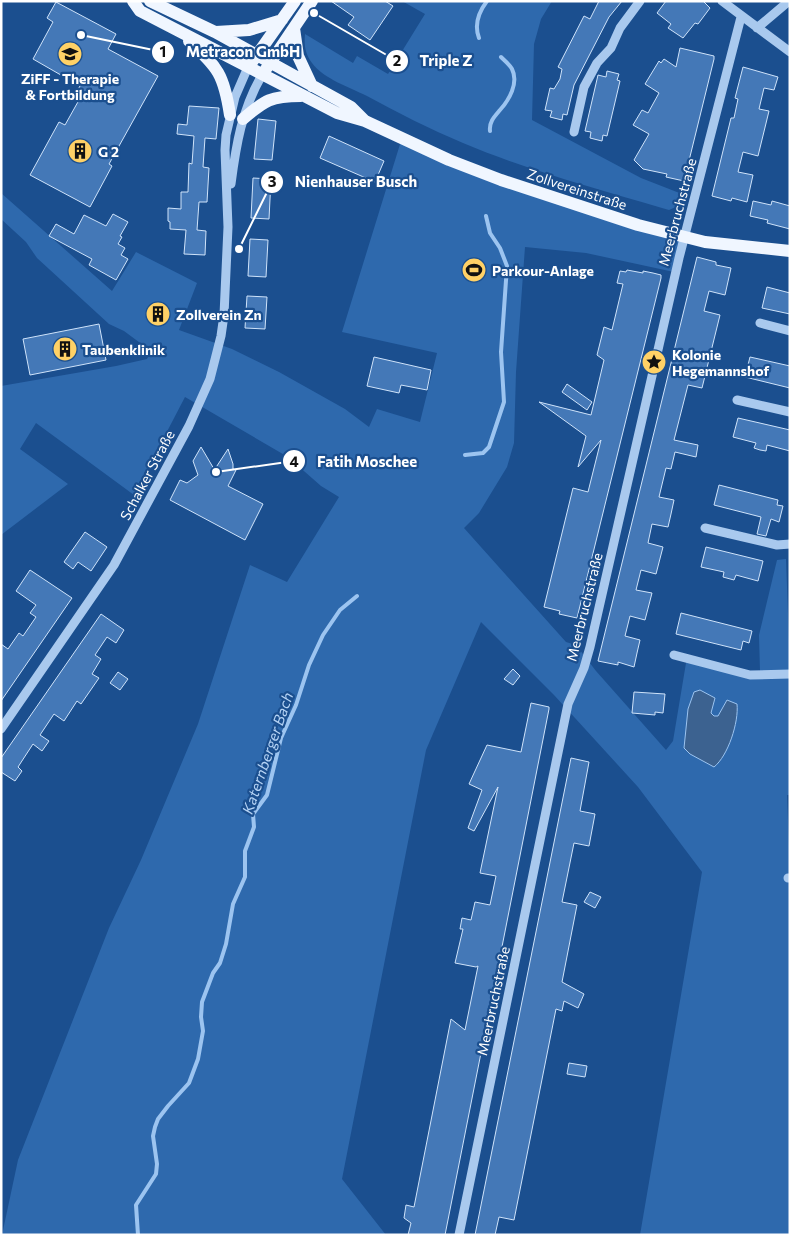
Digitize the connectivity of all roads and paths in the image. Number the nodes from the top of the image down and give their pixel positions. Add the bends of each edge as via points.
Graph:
1 (133, 1) edge
2 (150, 1) edge
3 (296, 1) edge
4 (312, 1) edge
5 (640, 1) edge
6 (722, 1) edge
7 (789, 1) edge
8 (741, 17) junction
9 (282, 20) junction
10 (294, 28) junction
11 (757, 28) junction
12 (176, 29) junction
13 (215, 32) junction
14 (790, 52) edge
15 (256, 56) junction
16 (270, 63) junction
17 (248, 67) junction
18 (262, 75) junction
19 (312, 86) junction
20 (303, 96) junction
21 (230, 115) junction
22 (243, 118) junction
23 (365, 121) junction
24 (574, 132) dead end
25 (228, 201) junction
26 (684, 237) junction
27 (790, 251) edge
28 (760, 323) dead end
29 (790, 331) edge
30 (737, 400) dead end
31 (790, 412) edge
32 (705, 528) dead end
33 (790, 544) edge
34 (674, 655) dead end
35 (790, 674) edge
36 (1, 728) edge
37 (459, 1235) edge

1 - 12 main road via 140,11
2 - 13 main road, Zollvereinstraße
3 - 9 main road
4 - 10 main road
5 - 24 street via 584,87
6 - 8 street
7 - 11 street
8 - 11 street
8 - 26 street, Meerbruchstraße
9 - 13 main road via 249,30
9 - 15 main road
10 - 16 main road
10 - 19 main road via 298,56
11 - 14 street
12 - 17 main road, Zollvereinstraße
12 - 21 main road via 216,69 222,80
13 - 15 main road, Zollvereinstraße
15 - 16 main road, Zollvereinstraße
15 - 17 main road
16 - 18 main road
16 - 19 main road, Zollvereinstraße
17 - 18 main road, Zollvereinstraße
17 - 21 street, Schalker Straße
18 - 20 main road, Zollvereinstraße
18 - 22 street, Schalker Straße
19 - 23 main road, Zollvereinstraße via 351,107
20 - 22 main road via 269,98
20 - 23 main road, Zollvereinstraße via 337,113
21 - 25 street, Schalker Straße via 225,150
22 - 25 street, Schalker Straße
23 - 26 main road, Zollvereinstraße via 501,180
25 - 36 street, Schalker Straße via 221,336 210,379 199,405 114,565
26 - 27 main road, Zollvereinstraße
26 - 37 street, Meerbruchstraße via 590,647 568,704
28 - 29 street
30 - 31 street
32 - 33 street via 777,545
34 - 35 street via 750,675

